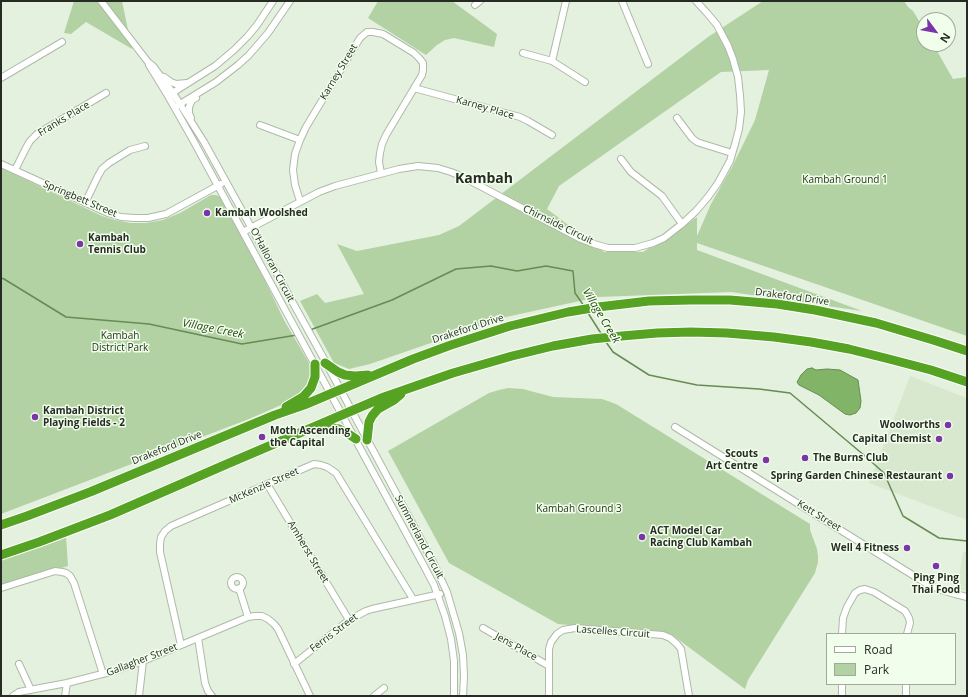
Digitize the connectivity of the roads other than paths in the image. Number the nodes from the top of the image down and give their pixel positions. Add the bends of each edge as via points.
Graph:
1 (273, 1) edge
2 (290, 1) edge
3 (566, 1) edge
4 (622, 1) edge
5 (696, 1) edge
6 (102, 3) edge
7 (62, 42) dead end
8 (523, 53) dead end
9 (228, 55) junction
10 (552, 61) junction
11 (150, 64) junction
12 (648, 64) dead end
13 (238, 65) junction
14 (1, 78) edge
15 (585, 82) dead end
16 (187, 83) junction
17 (414, 88) junction
18 (205, 89) junction
19 (106, 93) dead end
20 (170, 94) junction
21 (178, 106) junction
22 (677, 118) dead end
23 (192, 123) junction
24 (260, 125) dead end
25 (552, 135) dead end
26 (300, 140) junction
27 (145, 146) dead end
28 (732, 153) junction
29 (621, 159) dead end
30 (1, 164) edge
31 (15, 170) junction
32 (381, 173) junction
33 (226, 182) junction
34 (218, 186) junction
35 (300, 201) junction
36 (85, 203) junction
37 (682, 224) junction
38 (252, 227) junction
39 (243, 232) junction
40 (967, 352) edge
41 (325, 363) junction
42 (315, 364) junction
43 (375, 375) junction
44 (967, 382) edge
45 (408, 388) junction
46 (340, 390) junction
47 (331, 394) junction
48 (352, 411) junction
49 (275, 415) junction
50 (343, 415) junction
51 (313, 427) junction
52 (675, 427) dead end
53 (356, 439) junction
54 (367, 440) junction
55 (267, 484) junction
56 (1, 525) edge
57 (1, 555) edge
58 (1, 588) edge
59 (239, 588) dead end
60 (447, 592) junction
61 (438, 594) junction
62 (967, 597) edge
63 (413, 600) junction
64 (248, 617) junction
65 (350, 620) junction
66 (483, 628) dead end
67 (842, 633) edge
68 (907, 633) edge
69 (198, 638) junction
70 (181, 645) junction
71 (143, 661) junction
72 (19, 664) dead end
73 (294, 664) junction
74 (549, 666) junction
75 (103, 674) junction
76 (67, 683) junction
77 (842, 685) edge
78 (906, 685) edge
79 (384, 688) dead end
80 (31, 690) junction
81 (12, 696) edge
82 (65, 696) edge
83 (139, 696) edge
84 (212, 696) edge
85 (310, 696) edge
86 (374, 696) edge
87 (454, 696) edge
88 (463, 696) edge
89 (549, 696) edge
90 (689, 696) edge
91 (842, 696) edge
92 (906, 696) edge

1 - 9 street via 248,36
2 - 13 street via 277,22 249,56
3 - 10 street
4 - 12 street
5 - 28 street, Chirnside Circuit via 722,33 738,77 741,112
6 - 11 street, O'Halloran Circuit
7 - 14 street
8 - 10 street
9 - 13 street
9 - 16 street
10 - 15 street
11 - 16 street via 170,82
11 - 20 street, O'Halloran Circuit via 149,67
13 - 18 street
16 - 20 street
17 - 25 street, Karney Place via 520,118
17 - 26 street, Karney Street via 423,72 419,58 383,34 367,32 360,38
17 - 32 street, Karney Street via 382,144 379,162
18 - 21 street
18 - 23 street via 190,103
19 - 31 street, Franks Place via 36,134 30,140
20 - 21 street, O'Halloran Circuit
21 - 23 street, O'Halloran Circuit
21 - 34 street, O'Halloran Circuit
22 - 28 street via 697,142
23 - 33 street, O'Halloran Circuit
24 - 26 street
26 - 35 street, Karney Street via 293,170
27 - 36 street via 130,150 102,169
28 - 37 street, Chirnside Circuit via 708,198
29 - 37 street via 631,172 662,196
30 - 31 street, Springbett Street
31 - 36 street, Springbett Street
32 - 35 street, Chirnside Circuit via 323,190
32 - 37 street, Chirnside Circuit via 418,166 451,172 582,239 608,248 635,248 653,243
33 - 34 street, Springbett Street
33 - 38 street, O'Halloran Circuit
34 - 36 street, Springbett Street via 166,214 148,218 121,217
34 - 39 street, O'Halloran Circuit
35 - 38 street, Chirnside Circuit
38 - 39 street, Chirnside Circuit
38 - 41 street, O'Halloran Circuit
39 - 42 street, O'Halloran Circuit
40 - 43 highway, Drakeford Drive via 900,329 815,310 730,300 649,301 568,312 510,326 413,359
41 - 43 highway via 345,375
41 - 46 street, O'Halloran Circuit
42 - 47 street, O'Halloran Circuit
42 - 49 highway via 314,381 309,391
43 - 46 highway, Drakeford Drive
44 - 45 highway via 891,359 811,342 766,336 691,332 592,339 553,346
45 - 48 highway
45 - 54 highway via 372,416
46 - 47 highway, Drakeford Drive
46 - 48 street, Summerland Circuit
47 - 49 highway, Drakeford Drive
47 - 50 street, Summerland Circuit
48 - 50 highway
48 - 54 street, Summerland Circuit
49 - 56 highway, Drakeford Drive via 90,492
50 - 51 highway
50 - 53 street, Summerland Circuit
51 - 53 highway via 339,429
51 - 57 highway via 110,515
52 - 62 street, Kett Street via 927,584
53 - 61 street, Summerland Circuit
54 - 60 street, Summerland Circuit
55 - 63 street, McKenzie Street via 314,464 331,468
55 - 65 street, Amherst Street
55 - 70 street, McKenzie Street via 171,526 161,537 160,552
58 - 75 street via 54,571 70,576
59 - 64 street
60 - 61 street, Ferris Street
60 - 88 street, Summerland Circuit via 463,655
61 - 63 street, Ferris Street
61 - 87 street, Summerland Circuit via 454,661
63 - 65 street, Ferris Street via 372,608
64 - 69 street, Gallagher Street
64 - 73 street, Gallagher Street via 262,616 274,624
65 - 73 street, Ferris Street
66 - 74 street, Jens Place
67 - 68 street via 847,607 855,593 865,589 904,611 910,623
69 - 70 street, Gallagher Street
69 - 84 street via 205,683
70 - 71 street, Gallagher Street
71 - 75 street, Gallagher Street
71 - 83 street
72 - 80 street
73 - 85 street, Gallagher Street
74 - 89 street, Lascelles Circuit
74 - 90 street, Lascelles Circuit via 551,642 557,634 567,629 663,635 672,639 681,649
75 - 76 street, Gallagher Street
76 - 80 street, Gallagher Street
76 - 82 street
77 - 91 street
78 - 92 street
79 - 86 street
80 - 81 street, Gallagher Street

